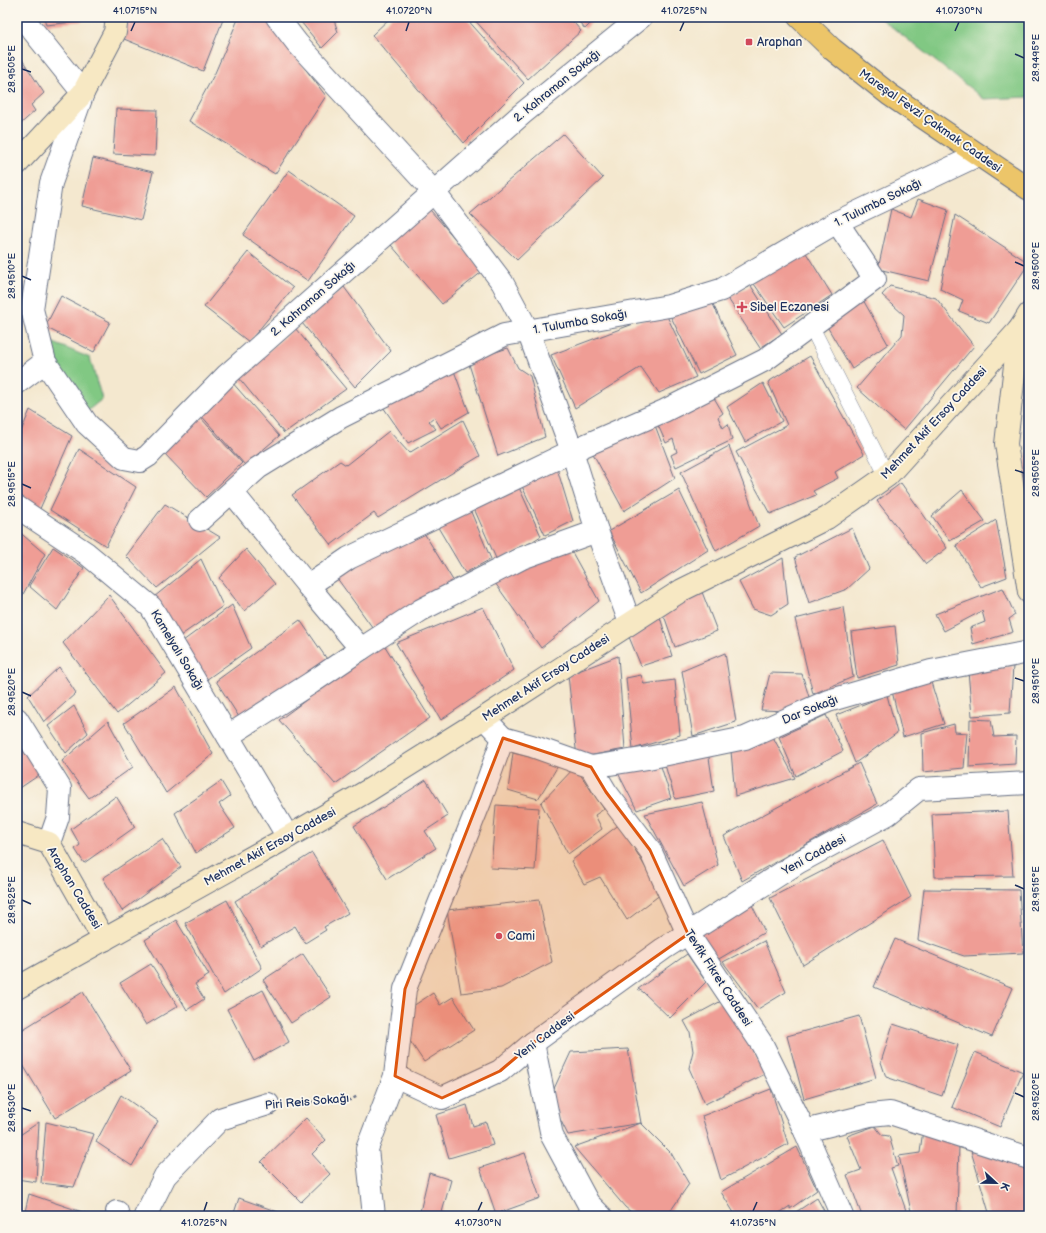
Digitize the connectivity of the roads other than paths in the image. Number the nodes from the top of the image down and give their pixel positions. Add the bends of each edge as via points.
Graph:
1 (22, 17) edge
2 (117, 17) edge
3 (278, 17) edge
4 (641, 17) edge
5 (799, 17) edge
6 (83, 93) junction
7 (978, 155) junction
8 (17, 164) edge
9 (1029, 189) edge
10 (434, 192) junction
11 (837, 222) junction
12 (1024, 322) edge
13 (810, 326) junction
14 (528, 331) junction
15 (45, 362) junction
16 (17, 383) edge
17 (572, 451) junction
18 (887, 476) junction
19 (232, 492) junction
20 (17, 507) edge
21 (1023, 518) edge
22 (200, 520) dead end
23 (597, 531) junction
24 (308, 586) junction
25 (1029, 592) edge
26 (630, 624) junction
27 (361, 649) junction
28 (1029, 652) edge
29 (484, 718) junction
30 (17, 719) edge
31 (228, 736) junction
32 (503, 738) junction
33 (591, 767) junction
34 (1029, 783) edge
35 (17, 833) edge
36 (288, 837) junction
37 (49, 844) junction
38 (688, 934) junction
39 (104, 940) junction
40 (17, 988) edge
41 (533, 1043) junction
42 (395, 1076) junction
43 (268, 1104) road end
44 (805, 1131) junction
45 (1029, 1158) edge
46 (145, 1216) edge
47 (374, 1216) edge
48 (601, 1216) edge
49 (842, 1216) edge

1 - 6 street
2 - 6 street via 115,32
3 - 10 street via 297,43
4 - 10 street, 2. Kahraman Sokağı via 522,114
5 - 7 main road, Mareşal Fevzi Çakmak Caddesi via 832,49 890,95
6 - 8 street
6 - 15 street, 2. Kahraman Sokağı via 51,183 32,309
7 - 9 main road, Mareşal Fevzi Çakmak Caddesi
7 - 11 street, 1. Tulumba Sokağı
10 - 14 street via 502,282
10 - 15 street, 2. Kahraman Sokağı via 227,375 148,456 140,461 124,458 87,424
11 - 13 street via 875,278
11 - 14 street, 1. Tulumba Sokağı via 721,290 669,306
12 - 18 street, Mehmet Akif Ersoy Caddesi
12 - 21 street via 1006,444
13 - 17 street via 765,360 664,411
13 - 18 lane
14 - 17 street
14 - 19 street, 1. Tulumba Sokağı via 504,335 341,417 258,468
15 - 16 street
17 - 23 street
17 - 24 street via 349,558
18 - 26 street, Mehmet Akif Ersoy Caddesi via 827,518 682,590
19 - 22 street, 1. Tulumba Sokağı
19 - 24 street
20 - 31 street, Kamelyalı Sokağı via 86,553 151,607
21 - 25 street
23 - 26 street
23 - 27 street via 522,558 421,610
24 - 27 street
26 - 29 street, Mehmet Akif Ersoy Caddesi
27 - 31 street
28 - 33 street, Dar Sokağı via 931,672 828,701 745,738
29 - 32 street
29 - 36 street, Mehmet Akif Ersoy Caddesi
30 - 37 street via 60,788 58,817
31 - 36 street, Kamelyalı Sokağı
32 - 33 street
32 - 42 street via 405,989
33 - 38 street, Tevfik Fikret Caddesi via 606,792 650,850
34 - 38 street, Yeni Caddesi via 919,789 888,814 799,862
35 - 37 street, Araphan Caddesi
36 - 39 street, Mehmet Akif Ersoy Caddesi
37 - 39 street, Araphan Caddesi
38 - 41 street, Yeni Caddesi via 663,949
38 - 44 street, Tevfik Fikret Caddesi via 762,1044
39 - 40 street, Mehmet Akif Ersoy Caddesi
41 - 42 street, Yeni Caddesi via 500,1071 442,1098
41 - 48 street via 552,1136 588,1203
42 - 47 street via 367,1149
43 - 46 street, Piri Reis Sokağı via 220,1119 165,1176
44 - 45 street via 870,1115 890,1113
44 - 49 street, Tevfik Fikret Caddesi

